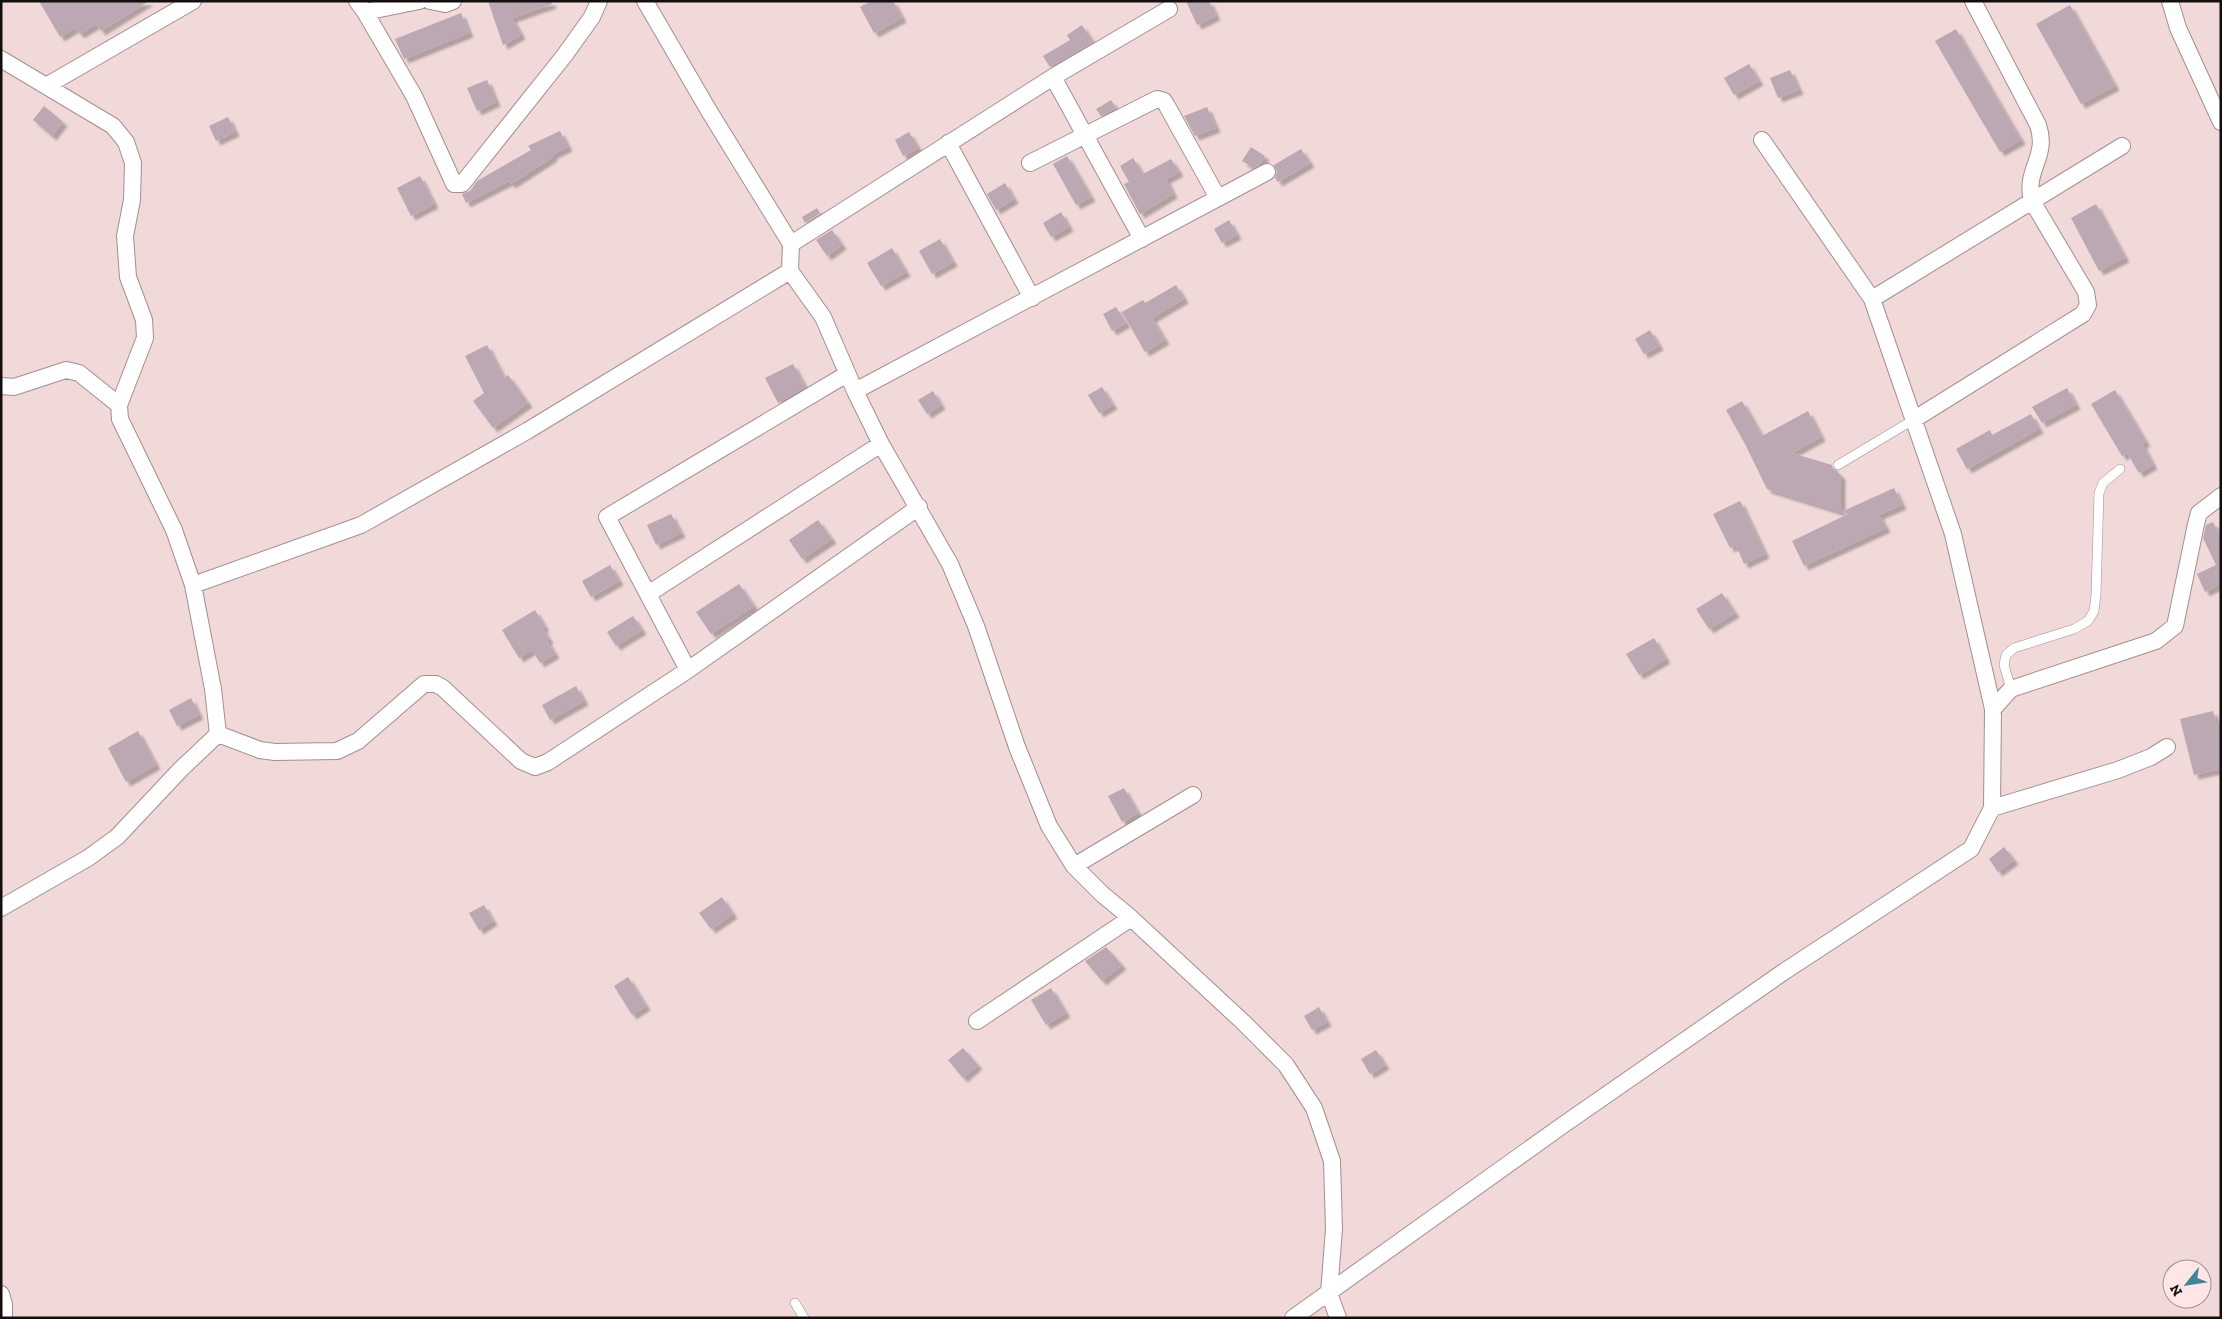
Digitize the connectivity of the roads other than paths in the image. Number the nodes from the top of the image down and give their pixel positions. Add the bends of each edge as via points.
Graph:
1 (193, 1) edge
2 (419, 1) edge
3 (430, 1) edge
4 (453, 1) edge
5 (598, 1) edge
6 (644, 1) edge
7 (1973, 1) edge
8 (2170, 1) edge
9 (361, 7) edge
10 (1169, 9) dead end
11 (1, 59) edge
12 (1053, 77) junction
13 (46, 86) junction
14 (2221, 122) edge
15 (1085, 134) junction
16 (1762, 140) dead end
17 (948, 143) junction
18 (2122, 146) dead end
19 (1030, 163) dead end
20 (1268, 172) dead end
21 (1218, 198) junction
22 (2032, 201) junction
23 (1142, 239) junction
24 (791, 244) junction
25 (790, 271) junction
26 (1032, 298) junction
27 (1872, 299) junction
28 (847, 374) junction
29 (1, 386) edge
30 (854, 391) junction
31 (119, 405) junction
32 (1913, 420) junction
33 (881, 444) junction
34 (1838, 465) dead end
35 (2120, 469) dead end
36 (2221, 496) edge
37 (918, 507) junction
38 (193, 585) junction
39 (648, 594) junction
40 (688, 670) junction
41 (2011, 689) junction
42 (1993, 709) junction
43 (218, 734) junction
44 (2167, 747) dead end
45 (1193, 795) dead end
46 (1992, 808) junction
47 (1074, 866) junction
48 (1, 908) edge
49 (1131, 918) junction
50 (977, 1021) dead end
51 (1329, 1293) junction
52 (1, 1294) edge
53 (795, 1304) dead end
54 (4, 1318) edge
55 (804, 1318) edge
56 (1293, 1318) edge
57 (1338, 1318) edge

1 - 13 street
2 - 9 street
3 - 4 street via 445,4
5 - 9 street via 592,18 564,56 458,185 454,184 406,82
6 - 24 street
7 - 22 street via 2042,136 2042,146 2028,188
8 - 14 street via 2178,28
10 - 12 street
11 - 13 street
12 - 15 street
12 - 17 street
13 - 31 street via 113,126 126,142 133,163 126,244 128,277 144,320 145,338
15 - 19 street
15 - 21 street via 1157,99 1164,101
15 - 23 street
16 - 27 street
17 - 24 street
17 - 26 street
18 - 22 street
20 - 21 street
21 - 23 street
22 - 27 street
22 - 32 street via 2086,292 2088,305 2083,314
23 - 26 street
24 - 25 street
25 - 28 street via 823,317
25 - 38 street via 527,431 362,525
26 - 30 street
27 - 32 street
28 - 30 street
28 - 39 street via 607,517
29 - 31 street via 14,387 66,370 79,373
30 - 33 street
31 - 38 street via 120,419 174,530
32 - 34 lane
32 - 42 street via 1952,534
33 - 37 street
33 - 39 street
35 - 41 lane via 2104,482 2099,493 2094,611 2088,621 2074,629 2014,648 2006,656 2004,664
36 - 41 street via 2200,513 2196,524 2175,626 2156,641
37 - 40 street
37 - 47 street via 950,564 976,626 1017,747 1049,826
38 - 43 street via 213,689
39 - 40 street
40 - 43 street via 548,762 535,767 521,762 436,684 424,684 358,741 337,751 260,750
41 - 42 street
42 - 46 street
43 - 48 street via 117,837 88,858
44 - 46 street via 2118,770
45 - 47 street
46 - 51 street via 1971,849 1563,1125
47 - 49 street
49 - 50 street
49 - 51 street via 1286,1065 1314,1108 1332,1161 1334,1229
51 - 56 street
51 - 57 street
52 - 54 street
53 - 55 lane

